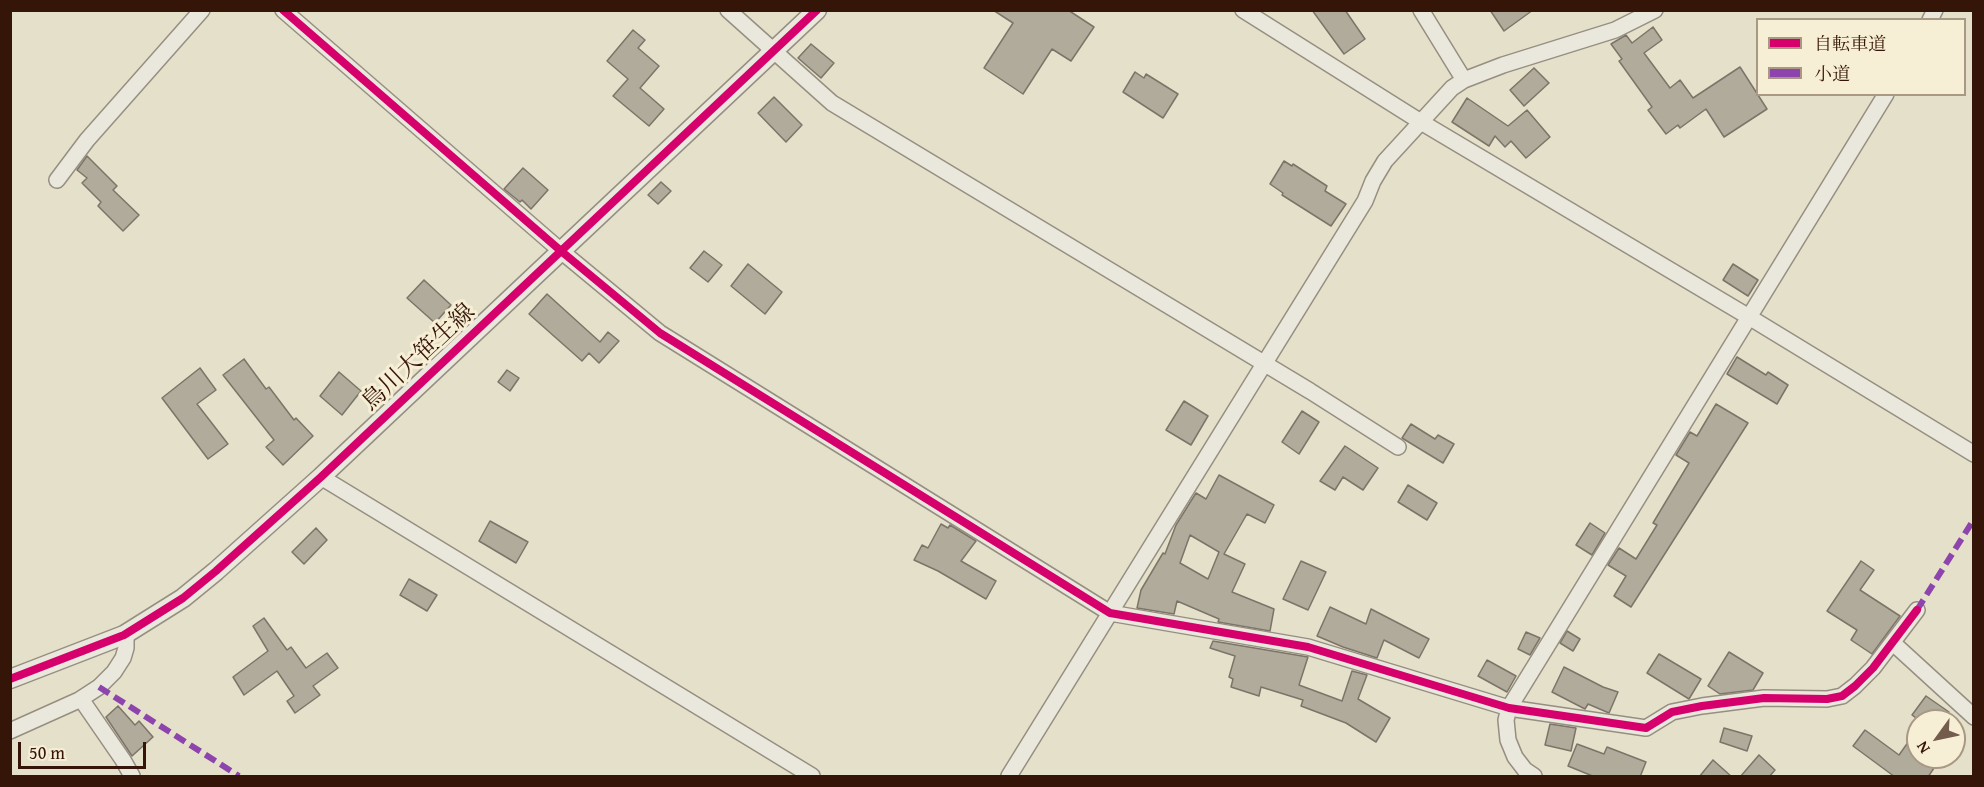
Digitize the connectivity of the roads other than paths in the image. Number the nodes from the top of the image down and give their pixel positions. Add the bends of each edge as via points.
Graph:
1 (202, 10) edge
2 (283, 10) edge
3 (728, 10) edge
4 (817, 10) edge
5 (1243, 10) edge
6 (1421, 10) edge
7 (1656, 10) edge
8 (774, 50) junction
9 (1464, 80) junction
10 (1885, 96) edge
11 (1421, 122) junction
12 (57, 180) dead end
13 (561, 251) junction
14 (1749, 317) junction
15 (1264, 363) junction
16 (1398, 447) dead end
17 (1974, 454) edge
18 (321, 477) junction
19 (1917, 610) dead end
20 (1110, 613) junction
21 (126, 633) junction
22 (1893, 643) junction
23 (10, 680) edge
24 (81, 699) junction
25 (1509, 708) junction
26 (1974, 717) edge
27 (10, 731) edge
28 (132, 777) edge
29 (812, 777) edge
30 (1009, 777) edge
31 (1534, 777) edge

1 - 12 street via 87,140
2 - 13 street
3 - 8 street
4 - 8 street, 鳥川大笹生線
5 - 11 street
6 - 9 street
7 - 9 street via 1615,30
8 - 13 street, 鳥川大笹生線
8 - 15 street via 832,103
9 - 11 street
10 - 14 street
11 - 14 street
11 - 15 street via 1382,166 1365,201
13 - 18 street, 鳥川大笹生線
13 - 20 street via 660,333
14 - 17 street
14 - 25 street
15 - 16 street
15 - 20 street
18 - 21 street, 鳥川大笹生線 via 183,598
18 - 29 street
19 - 22 street
20 - 25 street via 1308,648
20 - 30 street
21 - 23 street, 鳥川大笹生線
21 - 24 street via 123,658 99,687
22 - 25 street via 1855,686 1842,696 1827,699 1764,698 1702,706 1672,712 1646,728
22 - 26 street
24 - 27 street
24 - 28 street
25 - 31 street via 1508,740 1515,757

